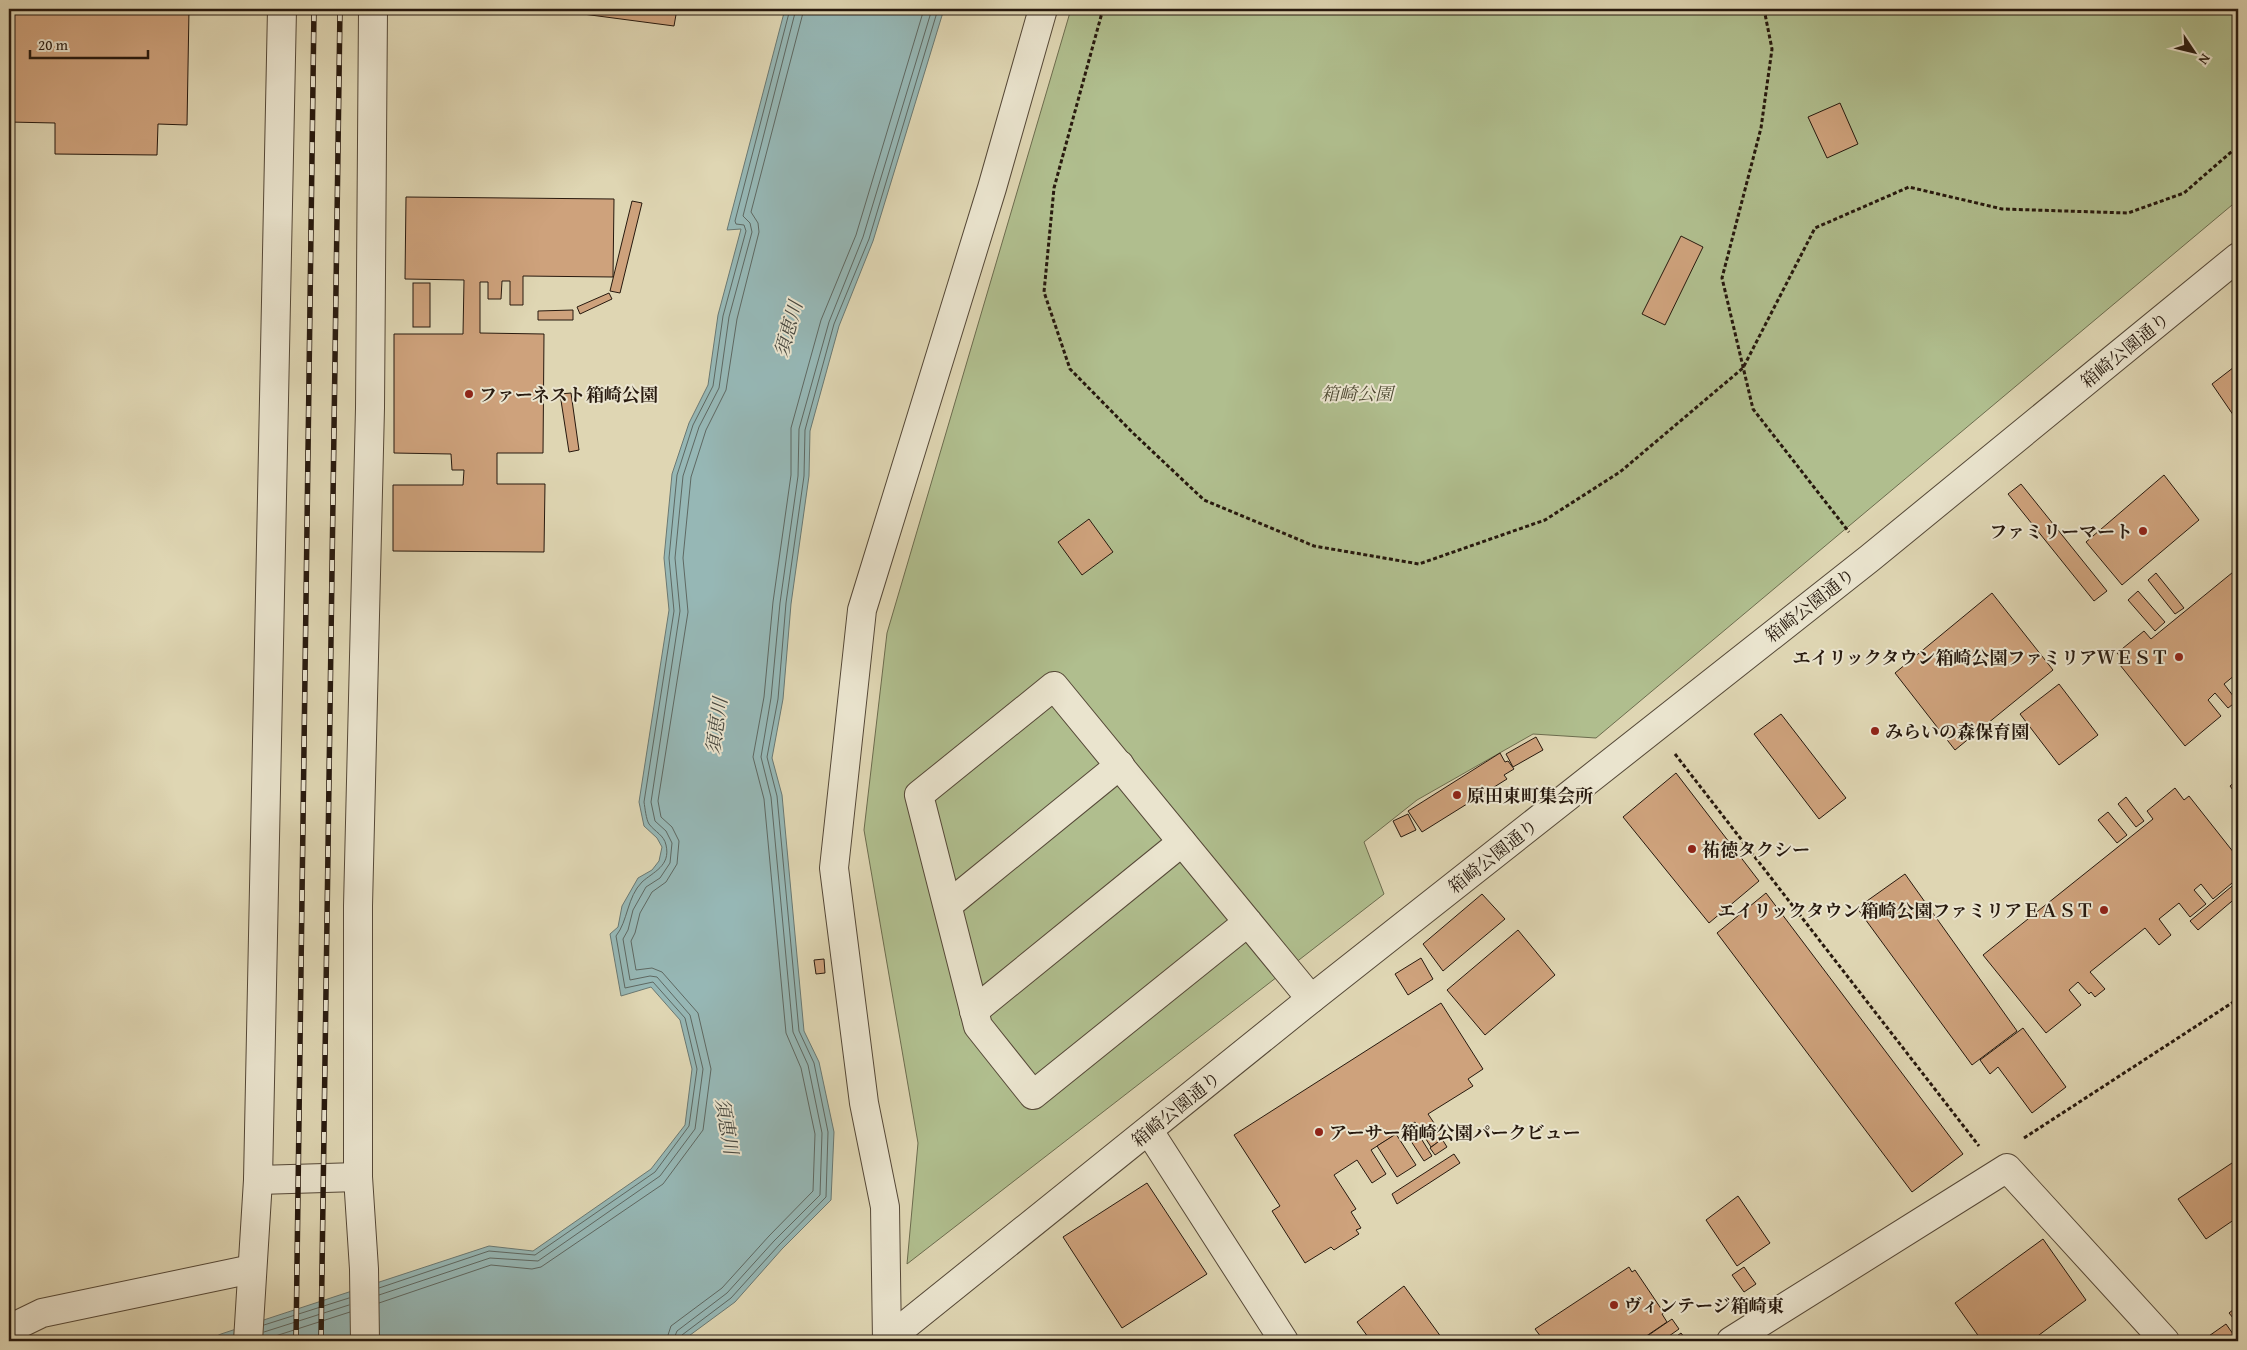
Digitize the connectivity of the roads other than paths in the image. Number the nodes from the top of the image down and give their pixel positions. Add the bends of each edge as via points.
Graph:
1 (282, 9) edge
2 (373, 9) edge
3 (1043, 9) edge
4 (2236, 266) edge
5 (1120, 766) junction
6 (1182, 842) junction
7 (948, 905) junction
8 (1248, 922) junction
9 (1311, 999) junction
10 (974, 1011) junction
11 (1149, 1131) junction
12 (358, 1177) junction
13 (258, 1180) junction
14 (252, 1269) junction
15 (9, 1329) edge
16 (248, 1329) edge
17 (365, 1341) edge
18 (886, 1341) edge
19 (1284, 1341) edge
20 (1732, 1341) edge
21 (2166, 1341) edge

1 - 13 street
2 - 12 street via 370,408 359,896
3 - 18 street via 992,188 862,610 834,868 864,1103 885,1207
4 - 9 street, 箱崎公園通り
5 - 6 street
5 - 7 street
5 - 7 street via 1054,686 919,795
6 - 8 street
6 - 10 street
7 - 10 street
8 - 9 street
8 - 10 street via 1033,1095 978,1026
9 - 11 street, 箱崎公園通り
11 - 18 street, 箱崎公園通り
11 - 19 street
12 - 13 street
12 - 17 street
13 - 14 street
14 - 15 street via 42,1313
14 - 16 street
20 - 21 street via 2007,1168

